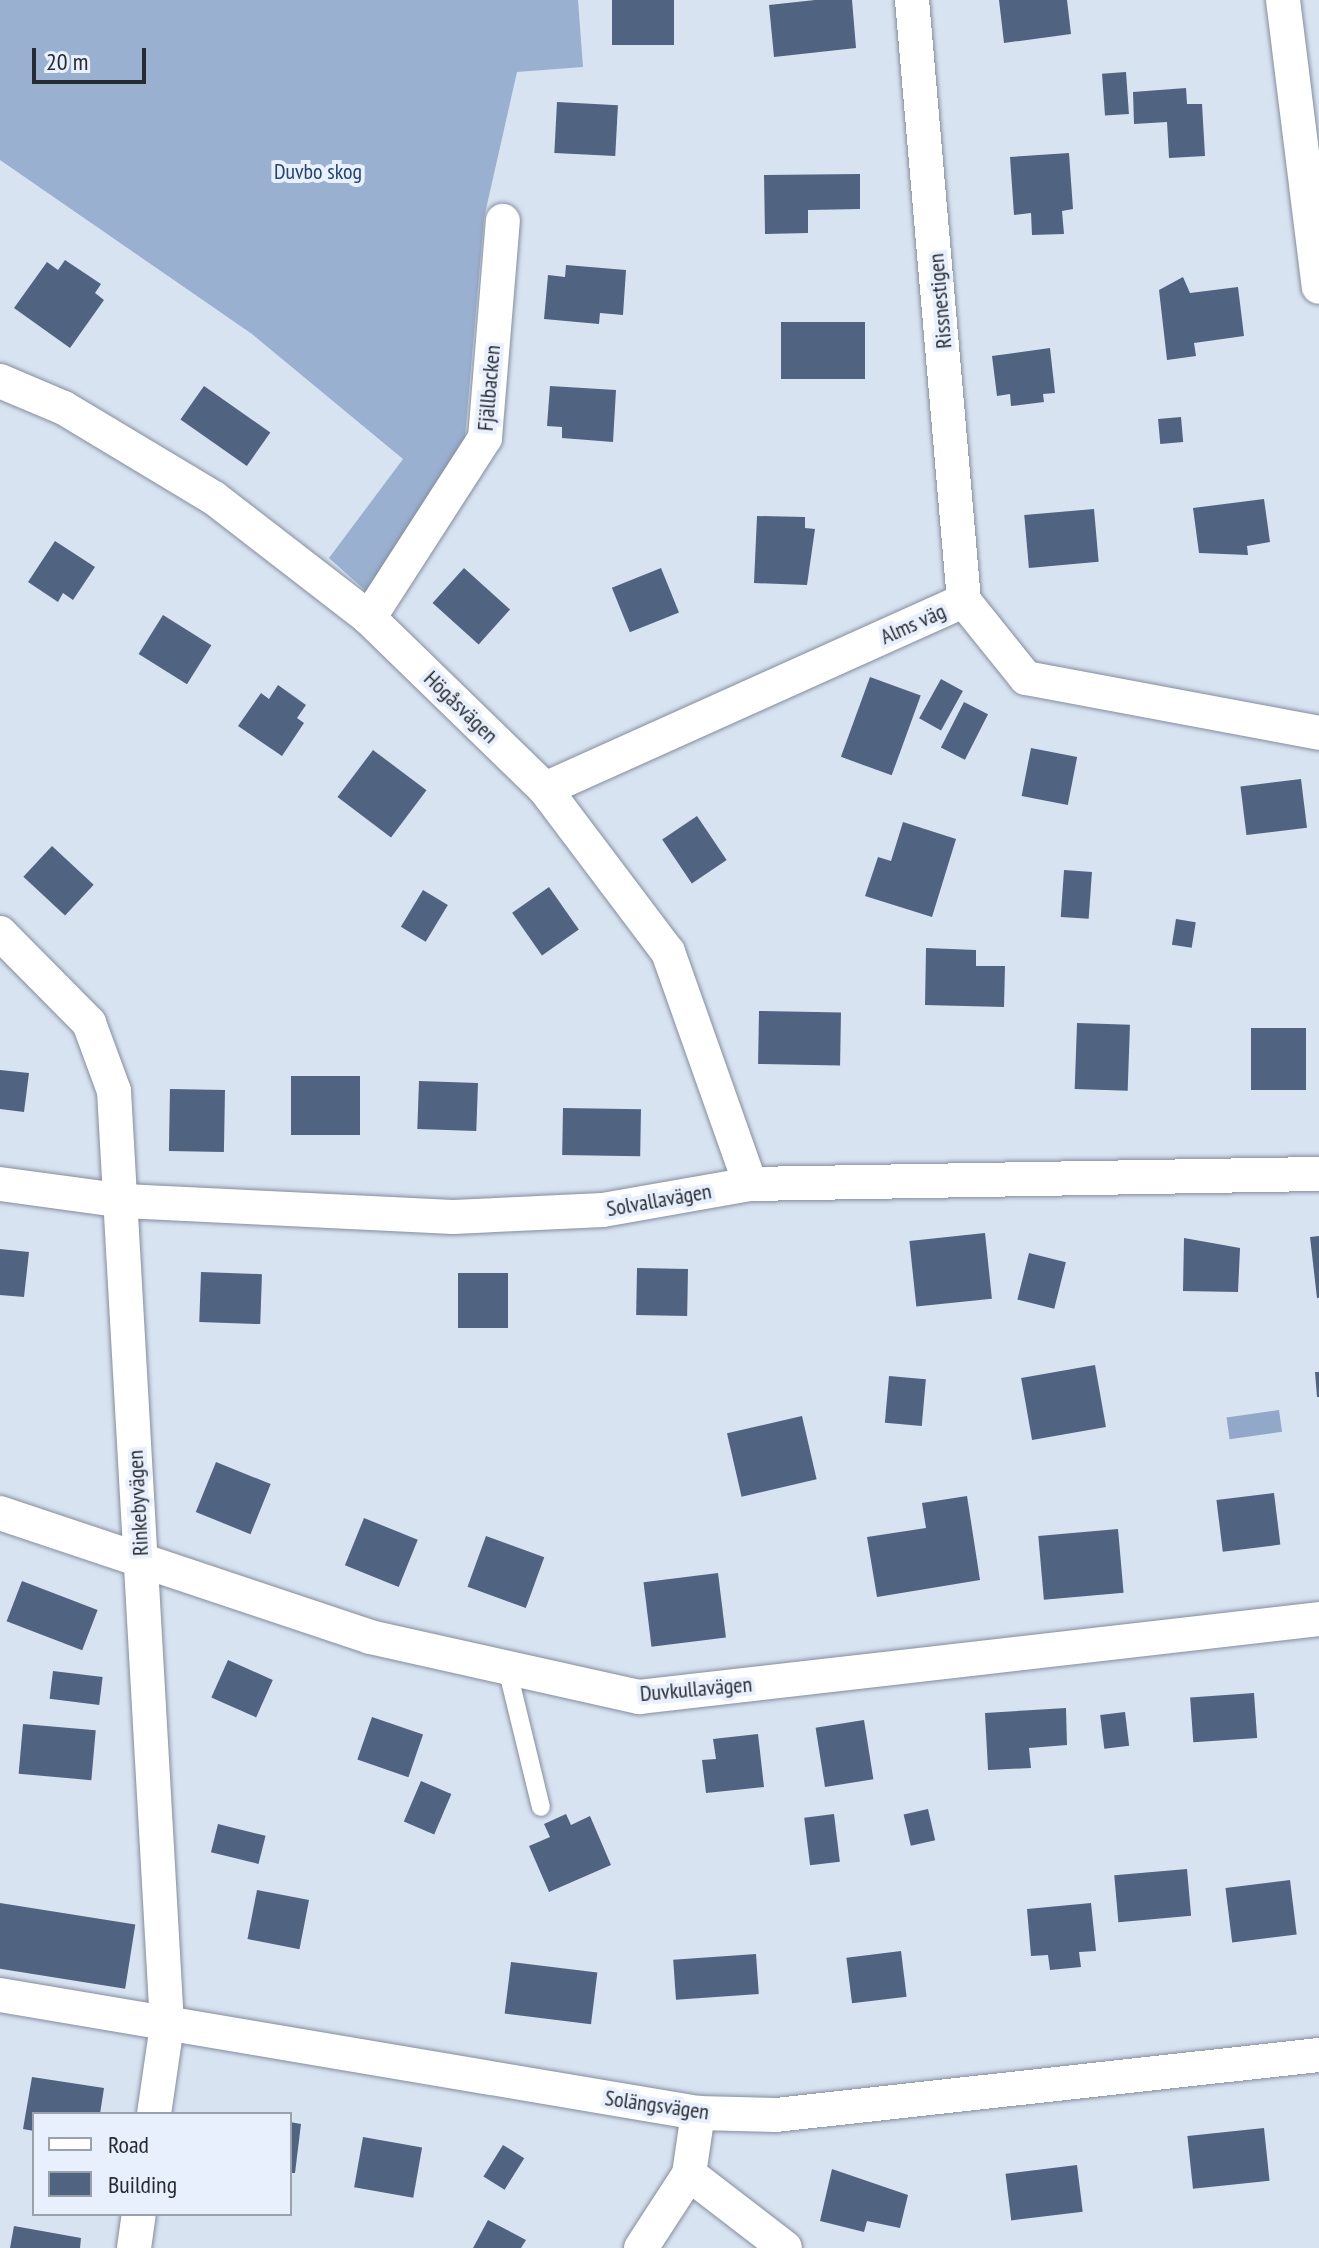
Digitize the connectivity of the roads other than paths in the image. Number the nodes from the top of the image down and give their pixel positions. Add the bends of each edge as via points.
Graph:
1 (912, 0) edge
2 (1283, 0) edge
3 (503, 221) dead end
4 (1319, 287) edge
5 (0, 381) edge
6 (964, 601) junction
7 (369, 618) junction
8 (1319, 733) edge
9 (545, 789) junction
10 (0, 933) edge
11 (1319, 1174) edge
12 (0, 1184) edge
13 (750, 1184) junction
14 (124, 1201) junction
15 (0, 1513) edge
16 (141, 1560) junction
17 (1319, 1619) edge
18 (507, 1668) junction
19 (541, 1807) dead end
20 (0, 1995) edge
21 (167, 2025) junction
22 (1319, 2055) edge
23 (154, 2112) edge
24 (698, 2113) junction
25 (689, 2174) junction
26 (139, 2216) edge
27 (134, 2248) edge
28 (641, 2248) edge
29 (785, 2248) edge

1 - 6 street, Rissnestigen
2 - 4 street
3 - 7 street, Fjällbacken via 485,438
5 - 7 street, Högåsvägen via 64,408 214,498
6 - 8 street, Alms väg via 1026,678
6 - 9 street, Alms väg
7 - 9 street, Högåsvägen
9 - 13 street, Högåsvägen via 668,952
10 - 14 street, Rinkebyvägen via 89,1023 106,1053
11 - 13 street, Solvallavägen
12 - 14 street, Solvallavägen
13 - 14 street, Solvallavägen via 603,1210 453,1217
14 - 16 street, Rinkebyvägen
15 - 16 street, Duvkullavägen
16 - 18 street, Duvkullavägen via 370,1637
16 - 21 street, Rinkebyvägen
17 - 18 street, Duvkullavägen via 639,1697
18 - 19 lane
20 - 21 street, Solängsvägen
21 - 23 street, Rinkebyvägen
21 - 24 street, Solängsvägen
22 - 24 street, Solängsvägen via 776,2115
24 - 25 street
25 - 28 street
25 - 29 street
26 - 27 street

